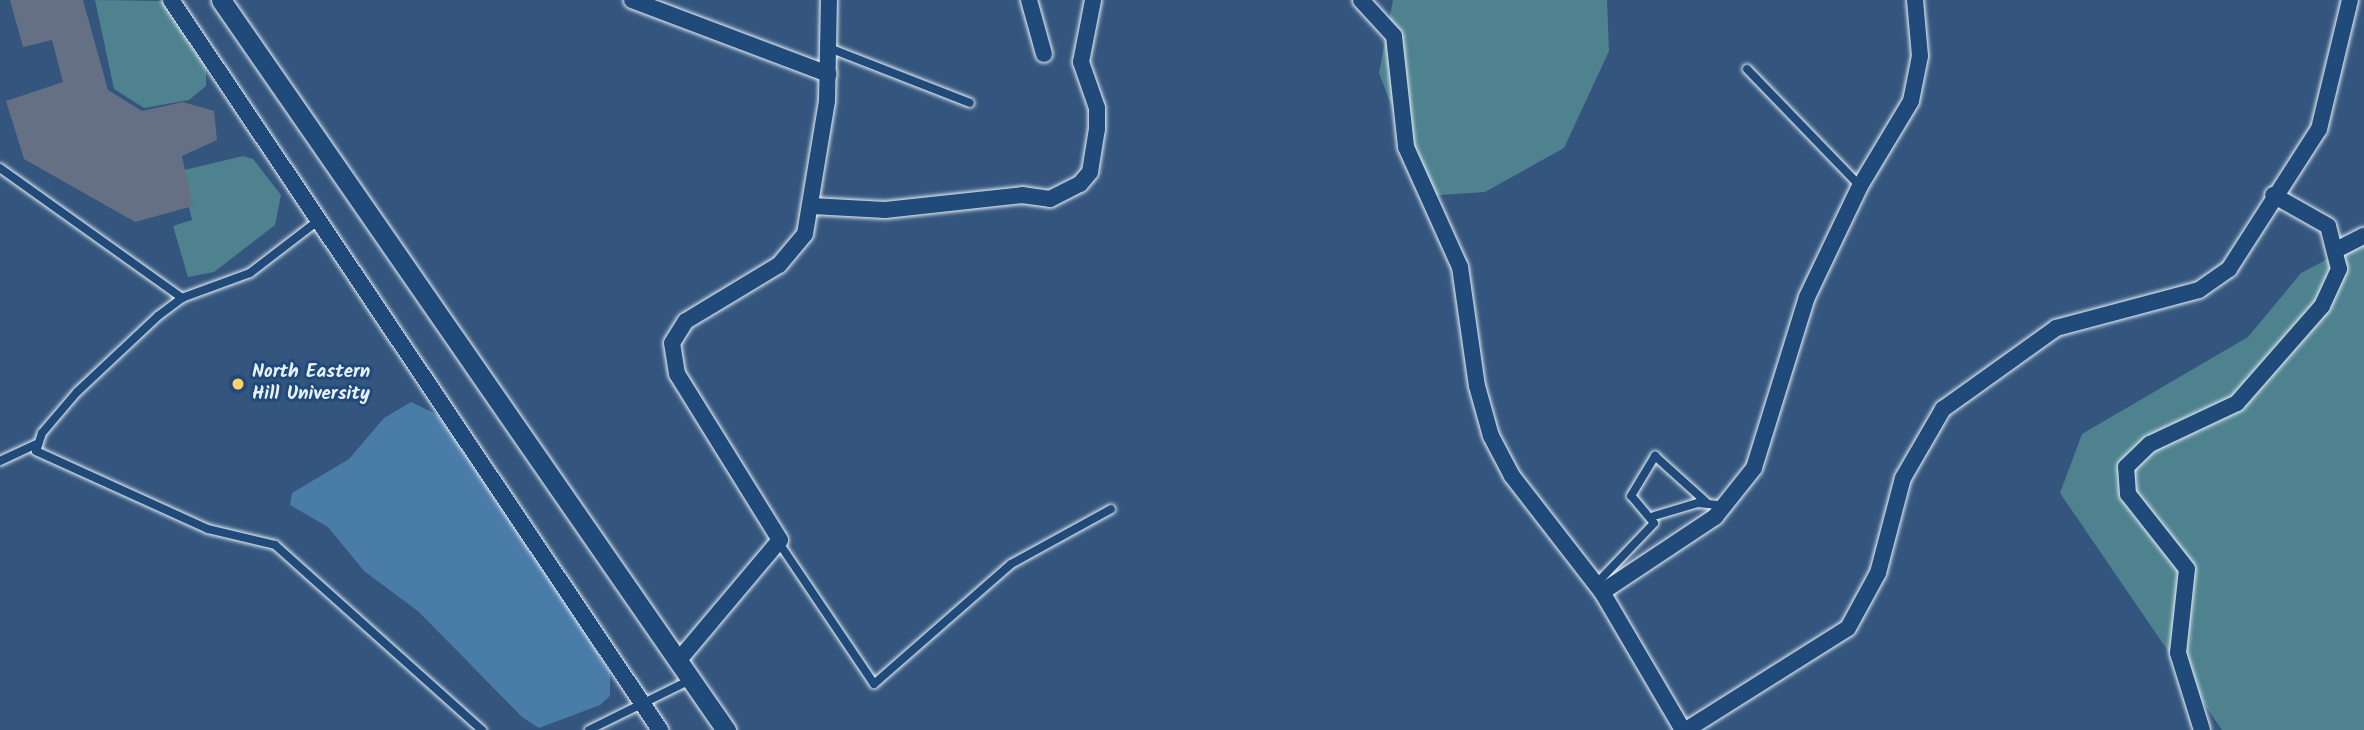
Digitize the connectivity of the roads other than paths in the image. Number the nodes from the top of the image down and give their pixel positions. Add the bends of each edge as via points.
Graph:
1 (171, 0) edge
2 (221, 0) edge
3 (632, 0) edge
4 (829, 0) edge
5 (1029, 0) edge
6 (1093, 0) edge
7 (1361, 0) edge
8 (1915, 0) edge
9 (2350, 0) edge
10 (829, 48) junction
11 (1044, 54) dead end
12 (1747, 69) dead end
13 (828, 74) junction
14 (970, 103) dead end
15 (0, 168) edge
16 (1860, 186) junction
17 (2273, 195) junction
18 (812, 206) junction
19 (319, 220) junction
20 (2364, 236) edge
21 (2338, 249) junction
22 (182, 298) junction
23 (36, 444) junction
24 (0, 461) edge
25 (1706, 502) junction
26 (1725, 506) junction
27 (1111, 509) dead end
28 (1654, 516) junction
29 (779, 544) junction
30 (1599, 588) junction
31 (678, 661) junction
32 (691, 680) junction
33 (642, 706) junction
34 (482, 730) edge
35 (589, 730) edge
36 (660, 730) edge
37 (726, 730) edge
38 (1685, 730) edge
39 (2202, 730) edge

1 - 19 street
2 - 31 street
3 - 13 street
4 - 10 street
5 - 11 street
6 - 18 street via 1081,62 1097,129 1090,172 1080,184 1049,199 1022,195 874,211
7 - 30 street via 1394,36 1406,147 1460,267 1477,386 1491,436 1512,476
8 - 16 street via 1920,56 1911,101
9 - 17 street via 2322,123
10 - 13 street
10 - 14 lane
12 - 16 lane
13 - 18 street
15 - 22 lane
16 - 26 street via 1785,356 1763,447
17 - 21 street via 2320,218
17 - 38 street via 2216,282 2056,328 1943,409 1903,478 1878,573 1848,628
18 - 29 street via 805,234 788,257 686,321 672,343 677,374
19 - 22 lane via 250,273
19 - 33 street
20 - 21 street
21 - 39 street via 2339,269 2322,306 2255,388 2223,412 2150,444 2126,467 2128,494 2186,569 2178,653
22 - 23 lane via 104,365
23 - 24 lane
23 - 34 lane via 51,462 208,529 275,545
25 - 26 lane
25 - 28 lane
25 - 28 lane via 1657,455 1631,496
26 - 30 street via 1677,546
27 - 29 lane via 1011,564 874,684
28 - 30 lane
29 - 31 street
30 - 38 street
31 - 32 street
32 - 33 lane
32 - 37 street
33 - 35 lane
33 - 36 street

